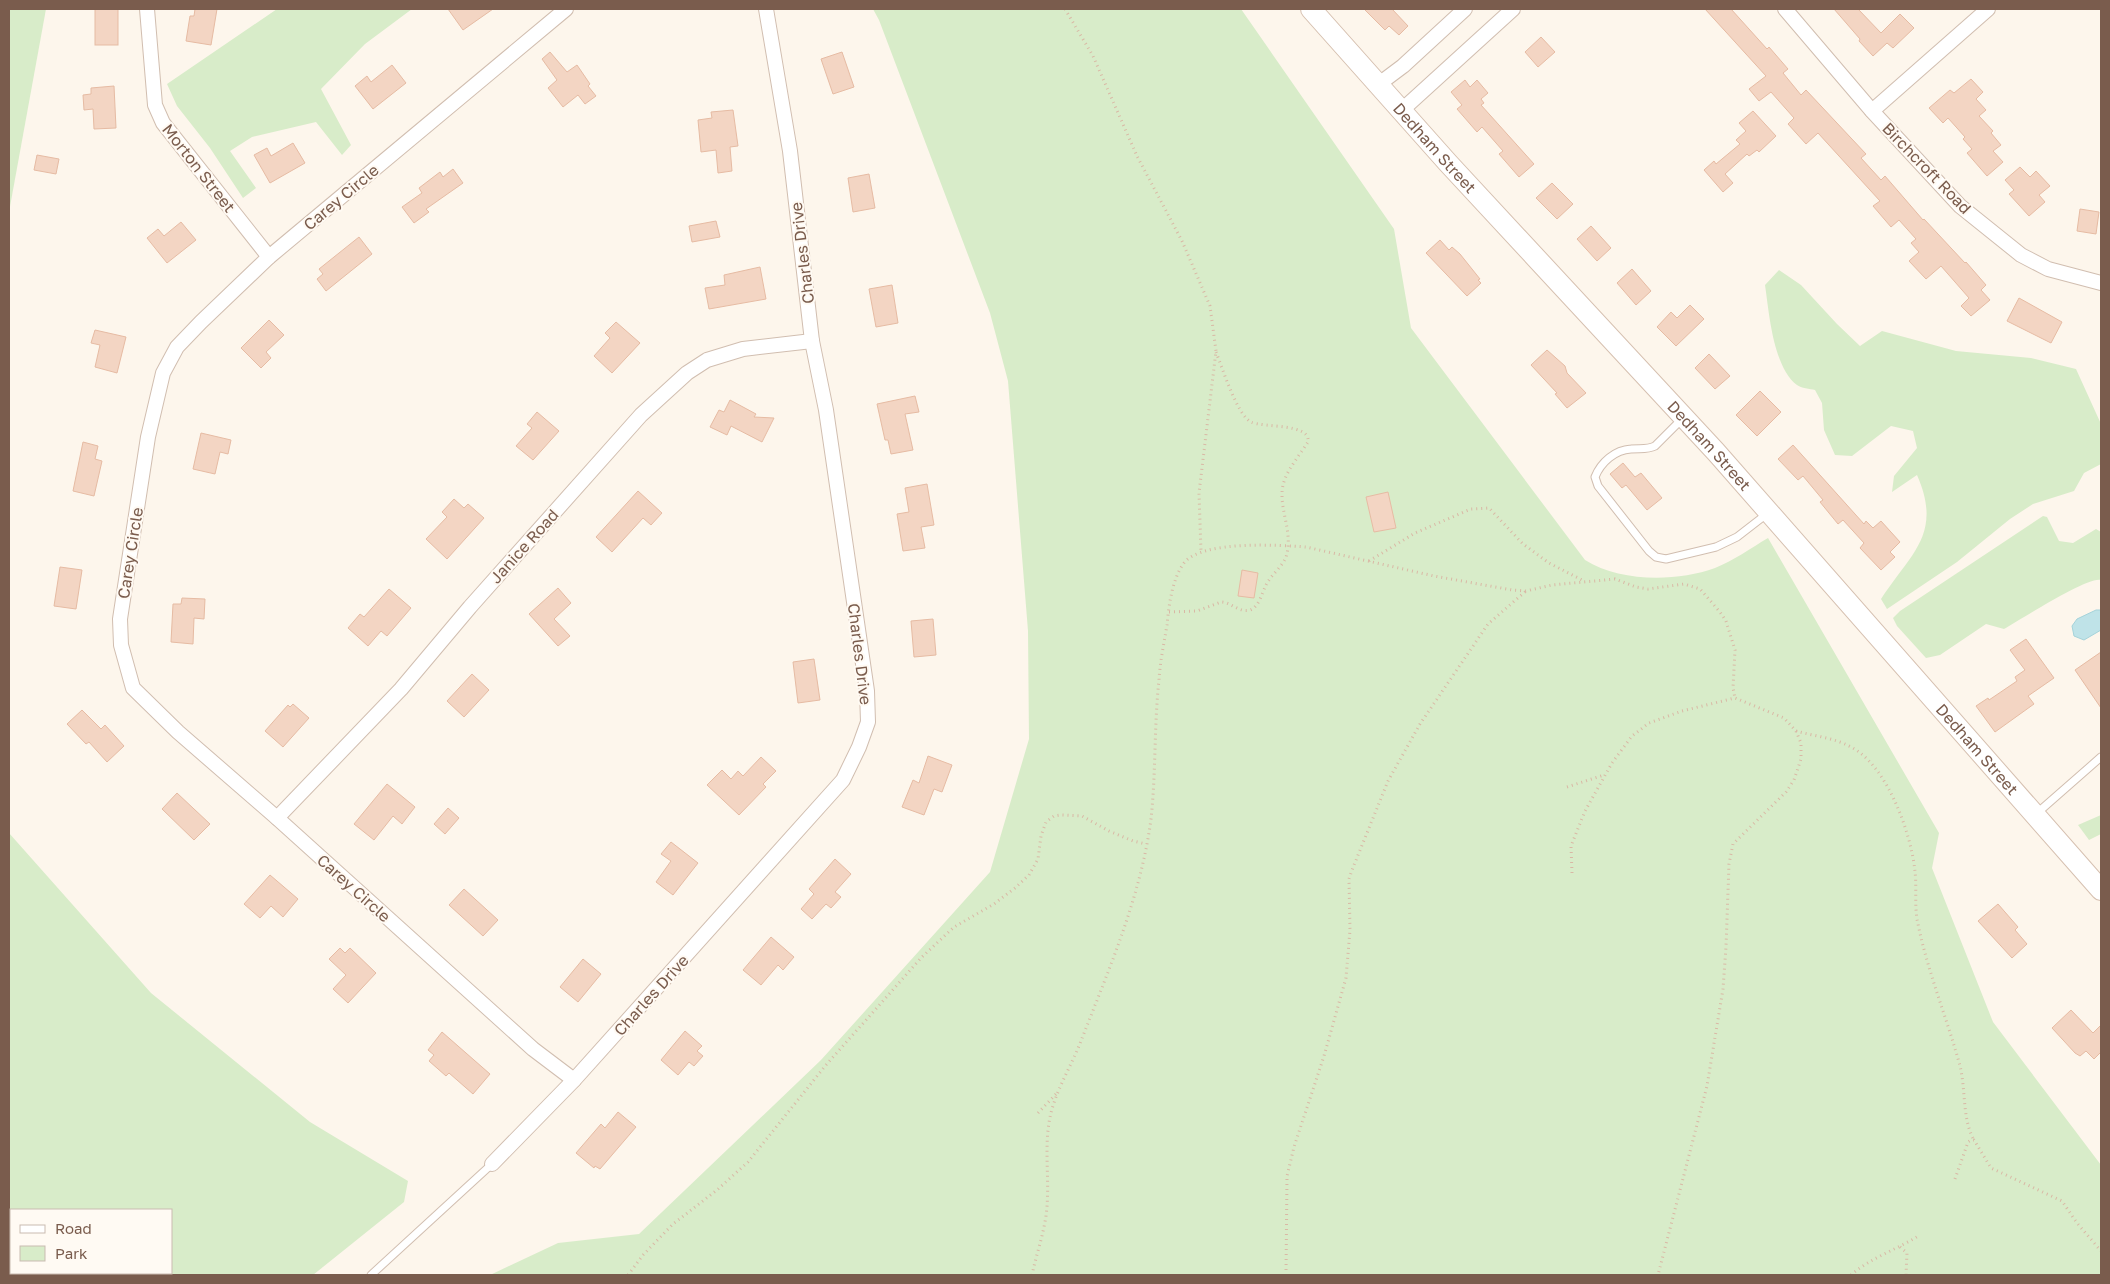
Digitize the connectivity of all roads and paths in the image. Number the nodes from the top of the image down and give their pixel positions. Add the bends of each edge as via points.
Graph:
1 (147, 9) edge
2 (566, 9) edge
3 (766, 9) edge
4 (1065, 9) edge
5 (1310, 9) edge
6 (1465, 9) edge
7 (1513, 9) edge
8 (1785, 9) edge
9 (1988, 9) edge
10 (1379, 84) junction
11 (1402, 110) junction
12 (1872, 111) junction
13 (269, 257) junction
14 (2101, 283) edge
15 (812, 342) junction
16 (1216, 351) junction
17 (1684, 417) junction
18 (1769, 512) junction
19 (1288, 546) junction
20 (1201, 552) junction
21 (1369, 561) junction
22 (1585, 581) junction
23 (1526, 590) junction
24 (1168, 612) junction
25 (1735, 698) junction
26 (1796, 731) junction
27 (2101, 757) edge
28 (1605, 774) junction
29 (1567, 787) dead end
30 (2036, 815) junction
31 (277, 818) junction
32 (1146, 844) junction
33 (1572, 873) dead end
34 (2101, 890) edge
35 (574, 1080) junction
36 (1058, 1092) junction
37 (1038, 1113) dead end
38 (1974, 1140) junction
39 (492, 1164) joint
40 (1954, 1179) dead end
41 (1920, 1235) dead end
42 (1900, 1247) junction
43 (2101, 1251) edge
44 (371, 1275) edge
45 (628, 1275) edge
46 (1032, 1275) edge
47 (1286, 1275) edge
48 (1658, 1275) edge
49 (1851, 1275) edge
50 (1906, 1275) edge

1 - 13 street, Morton Street via 155,105 163,124
2 - 13 street, Carey Circle
3 - 15 street, Charles Drive via 790,151
4 - 16 path via 1093,56 1136,156 1199,278 1210,306
5 - 10 main road, Dedham Street
6 - 10 street
7 - 11 street
8 - 12 street, Birchcroft Road
9 - 12 street
10 - 11 main road, Dedham Street
11 - 17 main road, Dedham Street
12 - 14 street, Birchcroft Road via 1960,206 2021,255 2048,269
13 - 31 street, Carey Circle via 177,347 163,373 148,437 120,619 121,645 133,688 178,732
15 - 31 street, Janice Road via 743,349 707,360 687,373 641,415 401,689
15 - 35 street, Charles Drive via 826,410 867,691 868,722 843,780
16 - 19 path via 1245,418 1264,425 1300,429 1309,437 1286,475 1283,486
16 - 20 path via 1199,493
17 - 18 main road, Dedham Street
17 - 18 lane via 1650,449 1622,450 1612,455 1595,477 1598,486 1649,551 1666,559 1716,547 1737,537
18 - 30 main road, Dedham Street
19 - 20 path via 1249,545
19 - 21 path
19 - 24 path via 1285,559 1252,610 1221,602 1198,611
20 - 24 path via 1191,556 1181,569
21 - 22 path via 1415,533 1482,507 1494,511 1523,544 1549,564
21 - 23 path via 1483,585
22 - 23 path
22 - 25 path via 1615,579 1648,589 1684,584 1700,589 1726,621 1735,650
23 - 47 path via 1488,624 1420,724 1388,781 1352,870 1346,978 1287,1176
24 - 32 path via 1159,680 1151,818
25 - 26 path via 1784,718
25 - 28 path via 1649,723 1632,736
26 - 38 path via 1840,742 1859,752 1881,775 1893,797 1911,844 1917,922 1960,1068 1968,1127
26 - 48 path via 1801,743 1801,759 1794,780 1733,844 1729,864 1723,989 1707,1086
27 - 30 lane
28 - 29 path
28 - 33 path via 1574,834 1570,858
30 - 34 main road, Dedham Street
31 - 35 street, Carey Circle via 533,1050
32 - 36 path via 1126,924
32 - 45 path via 1109,831 1082,816 1054,816 1046,822 1038,859 1029,875 994,904 954,926 826,1065 748,1162 673,1224
35 - 39 street, Charles Drive
36 - 37 path
36 - 46 path via 1047,1130 1046,1216
38 - 40 path via 1968,1142
38 - 43 path via 1991,1168 2062,1201
39 - 44 lane
41 - 42 path
42 - 49 path
42 - 50 path via 1907,1253

